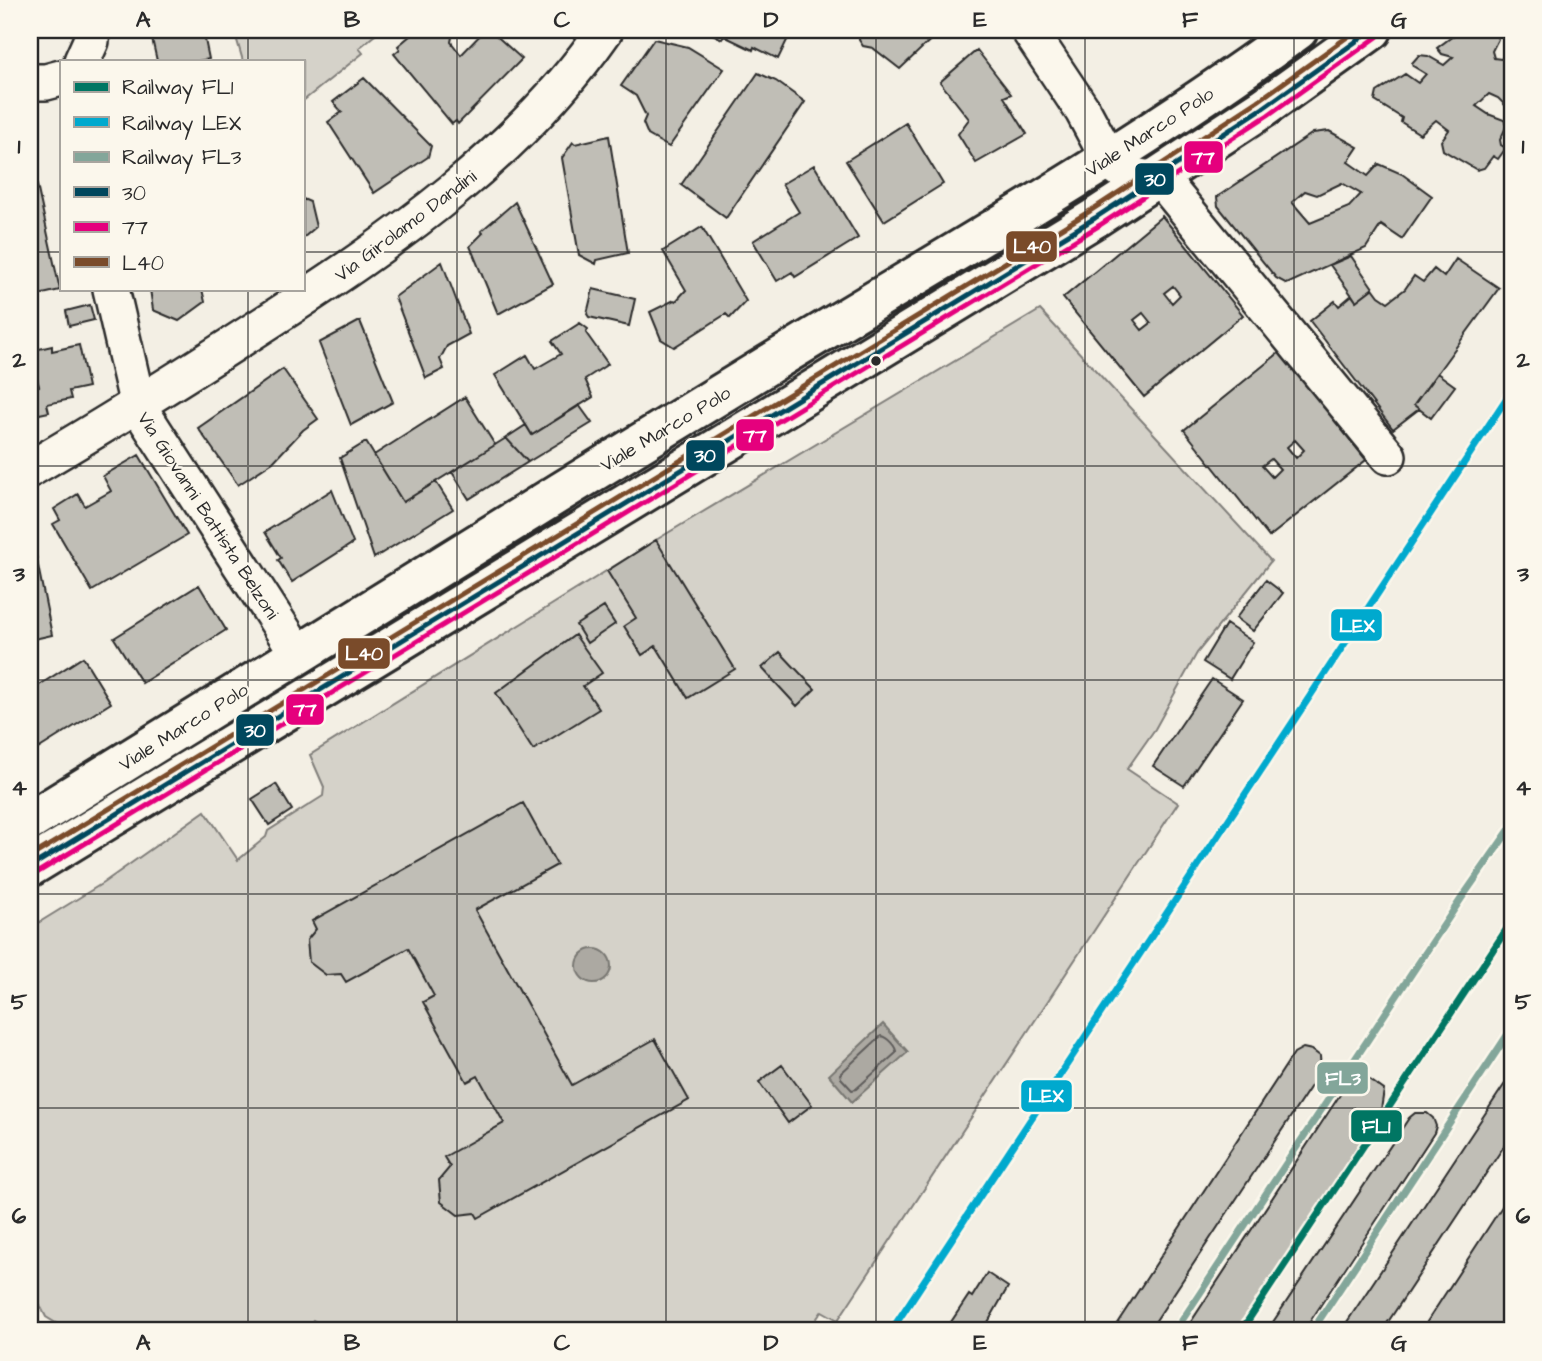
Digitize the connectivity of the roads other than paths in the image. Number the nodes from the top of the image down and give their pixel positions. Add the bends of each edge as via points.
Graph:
1 (92, 30) edge
2 (605, 30) edge
3 (1030, 30) edge
4 (1298, 30) edge
5 (1372, 30) edge
6 (82, 60) edge
7 (60, 78) edge
8 (30, 82) edge
9 (1107, 158) junction
10 (1160, 178) junction
11 (111, 290) edge
12 (138, 406) junction
13 (1388, 456) dead end
14 (30, 469) edge
15 (299, 655) junction
16 (30, 821) edge
17 (30, 867) edge

1 - 6 street
2 - 12 street, Via Girolamo Dandini via 517,134 447,196 344,272
3 - 9 street via 1083,111
4 - 9 main road, Viale Marco Polo
5 - 10 main road, Viale Marco Polo
7 - 8 street
9 - 10 street via 1128,175
9 - 15 main road, Viale Marco Polo
10 - 13 street
10 - 17 main road, Viale Marco Polo
11 - 12 street, Via Giovanni Battista Belzoni
12 - 14 street, Via Girolamo Dandini
12 - 15 street, Via Giovanni Battista Belzoni
15 - 16 main road, Viale Marco Polo

